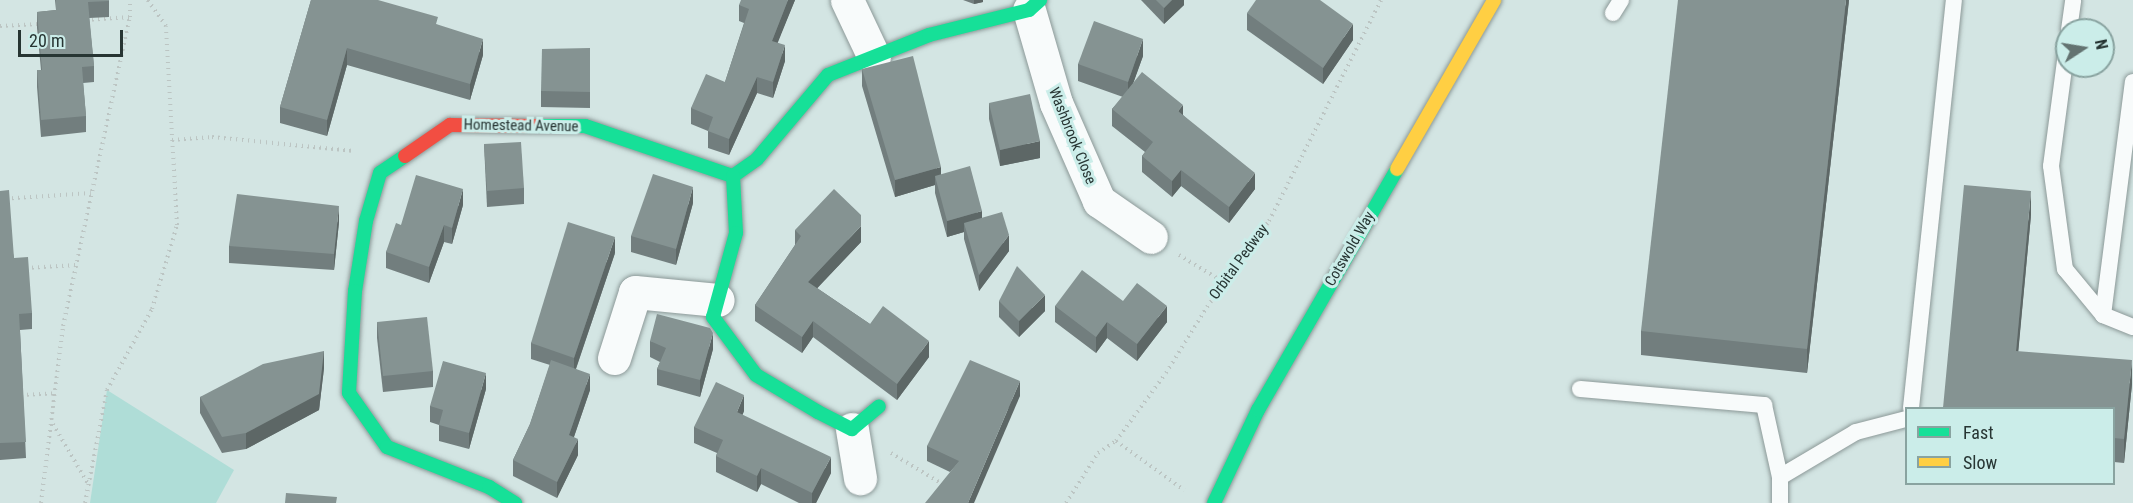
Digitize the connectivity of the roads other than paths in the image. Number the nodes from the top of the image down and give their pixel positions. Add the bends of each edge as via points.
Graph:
1 (847, 0) edge
2 (1494, 0) edge
3 (1954, 0) edge
4 (2073, 0) edge
5 (1034, 5) edge
6 (2071, 18) edge
7 (874, 57) junction
8 (2062, 78) edge
9 (2133, 82) edge
10 (733, 176) junction
11 (1151, 237) road end
12 (718, 300) junction
13 (2103, 315) junction
14 (2133, 327) edge
15 (614, 358) dead end
16 (1580, 389) dead end
17 (879, 406) dead end
18 (1911, 407) edge
19 (1905, 419) edge
20 (852, 429) junction
21 (1780, 477) junction
22 (860, 478) dead end
23 (515, 503) edge
24 (1214, 503) edge
25 (1780, 503) edge

1 - 7 street
2 - 24 street, Cotswold Way via 1257,410
3 - 18 lane
4 - 6 lane
5 - 7 street via 929,35
5 - 11 street, Washbrook Close via 1056,103 1099,201
7 - 10 street via 828,75 757,159
8 - 13 lane via 2050,166 2065,269
9 - 13 lane
10 - 12 street via 736,233
10 - 23 street, Homestead Avenue via 585,126 450,124 380,173 366,222 355,291 349,393 387,447 489,487
12 - 15 street via 635,292
12 - 20 street via 713,317 756,375
13 - 14 lane
16 - 21 lane via 1764,405
17 - 20 street
19 - 21 lane via 1856,432
20 - 22 street
21 - 25 lane

